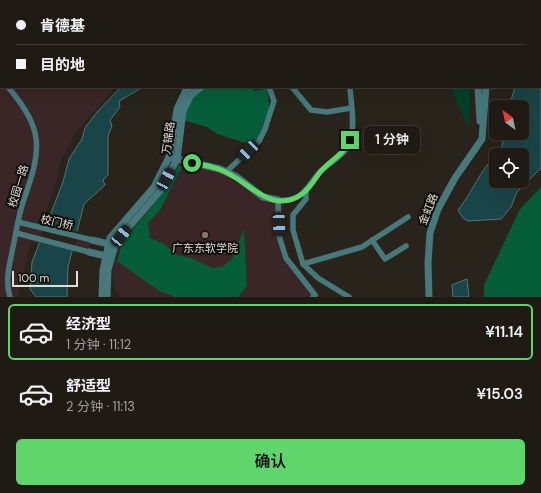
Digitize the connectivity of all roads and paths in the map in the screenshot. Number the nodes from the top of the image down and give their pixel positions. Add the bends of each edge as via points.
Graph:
1 (9, 88) edge
2 (189, 88) edge
3 (200, 88) edge
4 (269, 88) edge
5 (293, 88) edge
6 (350, 88) edge
7 (478, 88) edge
8 (486, 88) edge
9 (351, 108) junction
10 (482, 139) junction
11 (169, 157) junction
12 (177, 159) junction
13 (226, 172) junction
14 (306, 191) junction
15 (278, 200) junction
16 (408, 217) dead end
17 (18, 222) junction
18 (16, 233) junction
19 (92, 240) joint
20 (372, 240) junction
21 (112, 245) junction
22 (406, 246) dead end
23 (89, 252) joint
24 (109, 256) junction
25 (303, 264) junction
26 (10, 297) edge
27 (102, 297) edge
28 (107, 297) edge
29 (313, 297) edge
30 (349, 297) edge
31 (429, 297) edge

1 - 17 street, 校园一路 via 33,124 37,146 35,167
2 - 11 street, 万锦路 via 177,109
3 - 12 street, 万锦路 via 191,95 183,111
4 - 13 street via 274,101 266,129 259,141
5 - 9 street via 311,110 327,112
6 - 9 street
7 - 10 street
8 - 10 street
9 - 14 street via 353,126 350,140 344,151 322,170
10 - 31 street, 金虹路 via 455,178 438,209 430,233
11 - 12 street
11 - 21 street, 万锦路 via 154,187 112,235
12 - 13 street
12 - 21 street, 万锦路 via 160,191
13 - 15 street via 237,177 263,197
14 - 15 street via 287,201
14 - 25 street via 306,199 293,215 293,230
15 - 29 street via 279,236 286,258 315,295
16 - 20 street
17 - 18 street, 校园一路
17 - 19 street, 校门桥
18 - 23 street, 校门桥
18 - 26 street, 校园一路 via 8,268
19 - 21 street
20 - 22 street via 385,259
20 - 25 street via 362,246
21 - 24 street, 万锦路
23 - 24 street
24 - 27 street, 万锦路 via 101,290
24 - 28 street, 万锦路
25 - 30 street via 318,278

